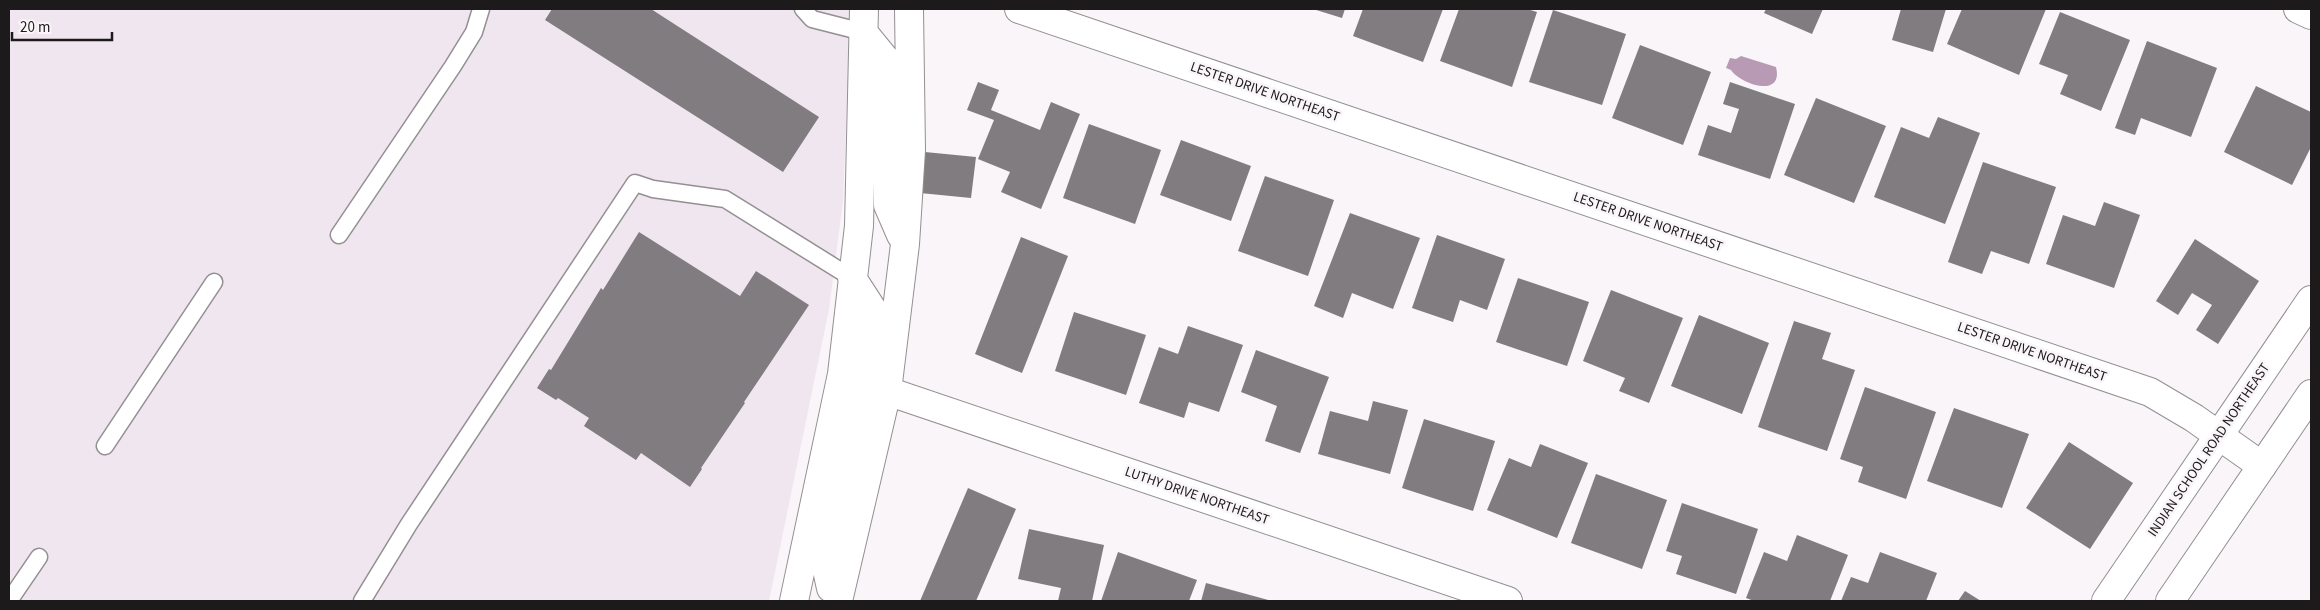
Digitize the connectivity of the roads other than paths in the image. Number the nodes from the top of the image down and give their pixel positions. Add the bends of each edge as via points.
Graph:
1 (481, 9) edge
2 (804, 9) edge
3 (909, 9) edge
4 (1019, 9) edge
5 (2298, 9) edge
6 (2311, 15) edge
7 (864, 20) edge
8 (339, 235) dead end
9 (904, 244) junction
10 (852, 278) junction
11 (214, 282) dead end
12 (2311, 300) edge
13 (887, 391) junction
14 (2311, 394) edge
15 (2218, 436) junction
16 (105, 446) dead end
17 (2262, 466) junction
18 (39, 557) dead end
19 (10, 601) edge
20 (362, 601) edge
21 (794, 601) edge
22 (836, 601) edge
23 (1508, 601) edge
24 (2106, 601) edge
25 (2170, 601) edge

1 - 8 lane via 474,32 453,66
2 - 7 lane via 812,20
3 - 9 street via 911,150
4 - 15 street, LESTER DRIVE NORTHEAST via 2150,392
5 - 6 street
7 - 9 street via 885,59 888,205
7 - 10 street via 859,226
9 - 13 street
10 - 20 lane via 725,199 653,189 635,183 409,524
10 - 21 street via 842,374
10 - 22 street via 872,309 871,338 826,565
11 - 16 lane
12 - 15 street, INDIAN SCHOOL ROAD NORTHEAST
13 - 22 street
13 - 23 street, LUTHY DRIVE NORTHEAST
14 - 17 street
15 - 17 street, LESTER DRIVE NORTHEAST
15 - 24 street, INDIAN SCHOOL ROAD NORTHEAST
17 - 25 street
18 - 19 lane

